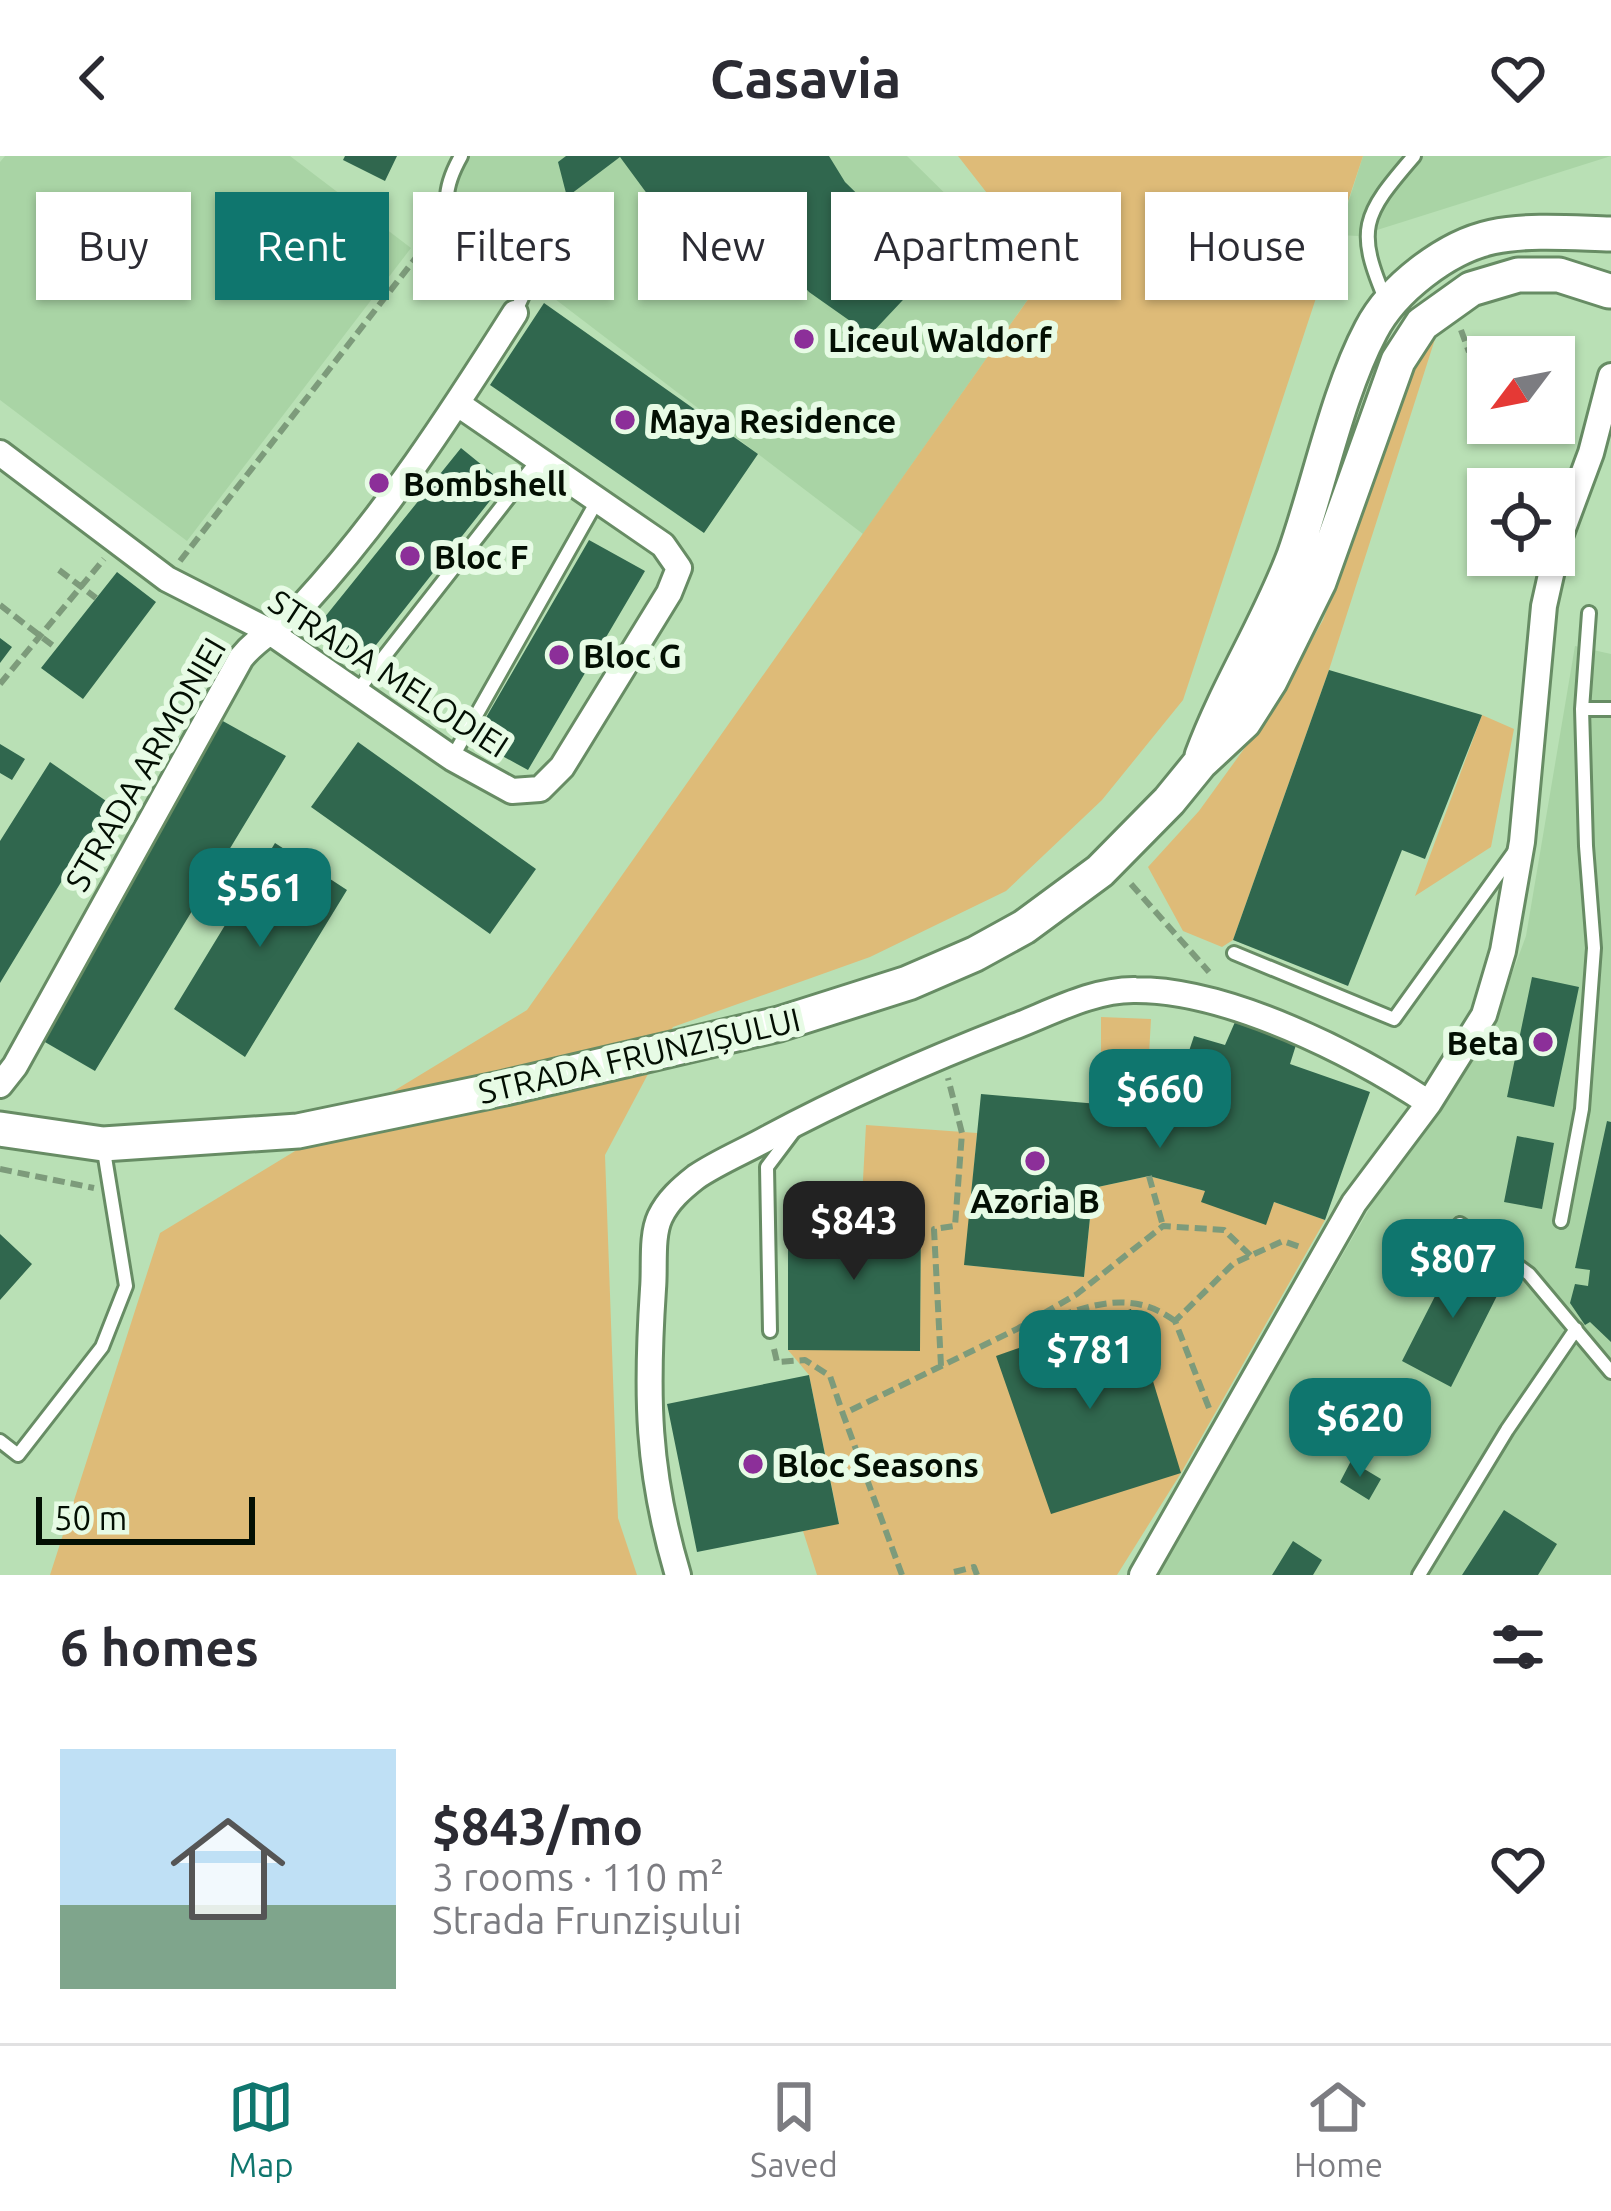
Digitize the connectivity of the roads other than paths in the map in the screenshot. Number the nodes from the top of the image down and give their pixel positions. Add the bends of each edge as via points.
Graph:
1 (460, 156) edge
2 (1414, 156) edge
3 (1611, 234) edge
4 (1610, 284) edge
5 (1387, 304) junction
6 (515, 313) joint
7 (1611, 376) edge
8 (458, 404) junction
9 (1611, 421) edge
10 (1591, 453) junction
11 (538, 459) junction
12 (3, 462) edge
13 (597, 500) junction
14 (1589, 613) dead end
15 (267, 631) junction
16 (355, 694) junction
17 (1611, 709) edge
18 (1582, 710) junction
19 (452, 758) junction
20 (1200, 763) junction
21 (1522, 842) junction
22 (1234, 953) dead end
23 (0, 1085) edge
24 (1429, 1102) junction
25 (801, 1120) junction
26 (0, 1129) edge
27 (103, 1144) junction
28 (1561, 1221) dead end
29 (1460, 1225) dead end
30 (1576, 1329) junction
31 (770, 1331) road end
32 (1611, 1372) edge
33 (0, 1441) edge
34 (678, 1575) edge
35 (1142, 1575) edge
36 (1419, 1575) edge

1 - 6 lane, STRADA ARMONIEI via 443,197 462,229 518,270 525,291
2 - 5 lane via 1379,196 1367,232 1367,257
3 - 5 main road, STRADA FRUNZIȘULUI via 1491,237 1432,267
4 - 20 main road, STRADA FRUNZIȘULUI via 1518,275 1471,289 1422,324 1398,361 1339,531 1286,649 1244,722
5 - 20 main road, STRADA FRUNZIȘULUI via 1355,368 1265,629 1219,710
6 - 8 street, STRADA ARMONIEI
7 - 10 street
8 - 11 street, STRADA MELODIEI
8 - 15 street, STRADA ARMONIEI via 362,537 301,608
9 - 10 street
10 - 21 street via 1544,606
11 - 13 street, STRADA MELODIEI
11 - 16 lane
12 - 15 street, STRADA MELODIEI via 167,579
13 - 19 lane
13 - 19 street, STRADA MELODIEI via 663,545 679,568 670,593 562,767 540,788 512,790
14 - 18 lane
15 - 16 street, STRADA MELODIEI
15 - 23 street, STRADA ARMONIEI via 242,658
16 - 19 street, STRADA MELODIEI
17 - 18 lane
18 - 28 lane via 1594,948 1582,1109
20 - 27 main road, STRADA FRUNZIȘULUI via 1136,836 1062,902 975,954 908,982 779,1024 298,1131
21 - 22 lane via 1394,1019
21 - 24 street via 1484,1015
24 - 25 street via 1322,1042 1200,997 1136,989 1085,999 942,1054
24 - 35 street via 1354,1203
25 - 31 lane via 767,1166
25 - 34 street via 699,1175 658,1220 649,1444
26 - 27 main road, STRADA FRUNZIȘULUI
27 - 33 lane via 126,1286 101,1347 18,1455
29 - 30 lane via 1528,1274
30 - 32 lane
30 - 36 lane

